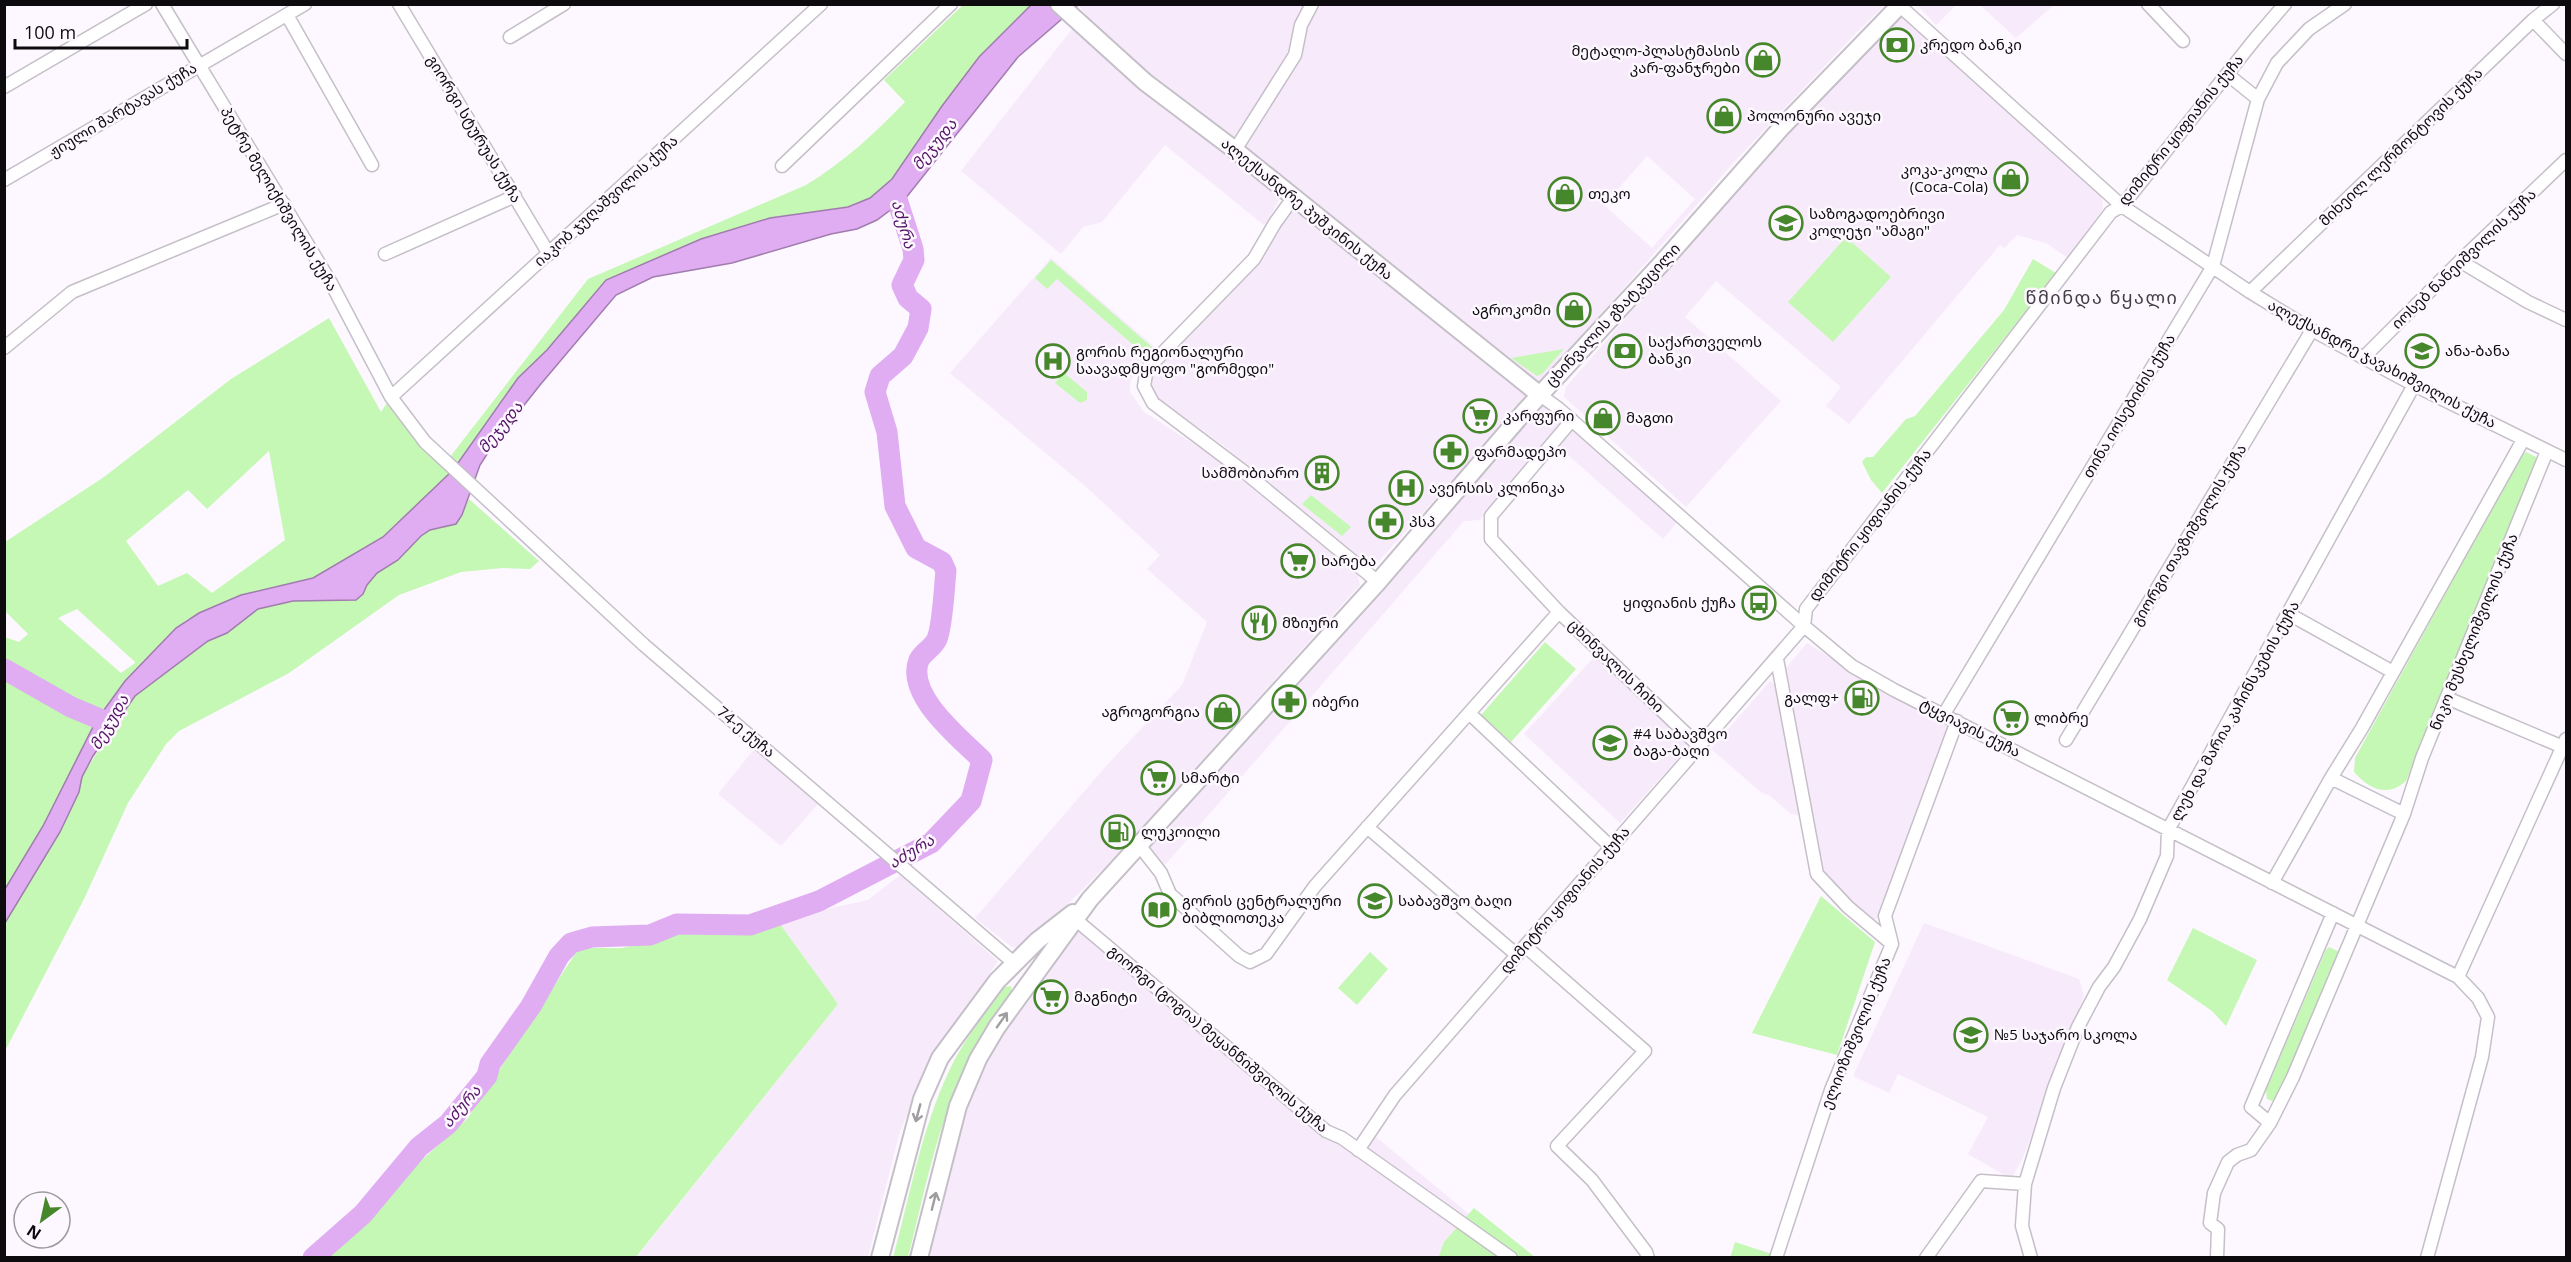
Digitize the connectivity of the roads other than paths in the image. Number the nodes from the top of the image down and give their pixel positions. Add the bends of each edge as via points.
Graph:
1 (146, 4) edge
2 (162, 4) edge
3 (305, 4) edge
4 (399, 4) edge
5 (564, 4) edge
6 (821, 4) edge
7 (951, 4) edge
8 (1059, 4) edge
9 (1312, 4) edge
10 (2148, 4) edge
11 (2285, 4) edge
12 (2345, 4) edge
13 (2553, 4) edge
14 (1900, 5) edge
15 (287, 15) junction
16 (2533, 20) junction
17 (510, 38) dead end
18 (2183, 41) dead end
19 (2566, 54) edge
20 (198, 66) junction
21 (2227, 74) junction
22 (4, 87) edge
23 (2258, 99) junction
24 (1235, 150) junction
25 (2566, 160) edge
26 (372, 165) dead end
27 (782, 166) dead end
28 (4, 180) edge
29 (515, 196) junction
30 (1293, 198) junction
31 (284, 204) junction
32 (2122, 206) junction
33 (385, 254) dead end
34 (549, 254) junction
35 (2460, 261) junction
36 (2212, 266) junction
37 (2250, 292) junction
38 (2566, 320) edge
39 (2312, 330) junction
40 (4, 348) edge
41 (2363, 358) junction
42 (2414, 385) junction
43 (1540, 395) junction
44 (391, 397) junction
45 (1572, 420) junction
46 (2523, 440) junction
47 (2547, 451) junction
48 (2566, 460) edge
49 (1378, 582) junction
50 (1559, 612) junction
51 (2289, 614) junction
52 (1803, 626) junction
53 (1776, 659) junction
54 (2393, 672) junction
55 (2447, 698) junction
56 (1469, 713) junction
57 (1944, 714) junction
58 (1957, 721) junction
59 (2066, 740) dead end
60 (2565, 743) edge
61 (1699, 746) junction
62 (2331, 778) junction
63 (2404, 814) junction
64 (1367, 827) junction
65 (2168, 830) junction
66 (1139, 845) junction
67 (1611, 847) junction
68 (2272, 883) junction
69 (1090, 899) junction
70 (2332, 913) junction
71 (1075, 919) junction
72 (2358, 926) junction
73 (1892, 944) junction
74 (1521, 951) junction
75 (1014, 963) junction
76 (2458, 977) junction
77 (1028, 983) junction
78 (2270, 1123) junction
79 (1358, 1150) junction
80 (2025, 1184) junction
81 (880, 1257) edge
82 (919, 1257) edge
83 (1511, 1257) edge
84 (1648, 1257) edge
85 (1776, 1257) edge
86 (1926, 1257) edge
87 (2031, 1257) edge
88 (2217, 1257) edge
89 (2427, 1257) edge

1 - 22 street
2 - 20 street, პეტრე მელიქიშვილის ქუჩა
3 - 15 street, ჟიული შარტავას ქუჩა
4 - 29 street, გიორგი სტურუას ქუჩა
5 - 17 street
6 - 34 street, იაკობ ჯუღაშვილის ქუჩა
7 - 27 street
8 - 24 main road, ალექსანდრე პუშკინის ქუჩა via 1145,82
9 - 24 street via 1301,25 1295,55
10 - 18 street
11 - 21 street, დიმიტრი ყიფიანის ქუჩა
12 - 23 street, თინა იოსებიძის ქუჩა via 2309,29 2277,63
13 - 16 street, მიხეილ ლერმონტოვის ქუჩა
14 - 32 street, ალექსანდრე ჯავახიშვილის ქუჩა
14 - 43 main road, ცხინვალის გზატკეცილი via 1780,128
15 - 20 street, ჟიული შარტავას ქუჩა
15 - 26 street
16 - 19 street
16 - 37 street, მიხეილ ლერმონტოვის ქუჩა
20 - 28 street, ჟიული შარტავას ქუჩა
20 - 31 street, პეტრე მელიქიშვილის ქუჩა
21 - 23 street
21 - 32 street, დიმიტრი ყიფიანის ქუჩა
23 - 36 street, თინა იოსებიძის ქუჩა
24 - 30 main road, ალექსანდრე პუშკინის ქუჩა
25 - 35 street, იოსებ ნანეიშვილის ქუჩა
29 - 33 street
29 - 34 street, გიორგი სტურუას ქუჩა
30 - 43 main road, ალექსანდრე პუშკინის ქუჩა
30 - 49 street via 1254,259 1148,369 1144,386 1153,403
31 - 40 street via 72,292
31 - 44 street, პეტრე მელიქიშვილის ქუჩა
32 - 36 street, ალექსანდრე ჯავახიშვილის ქუჩა
32 - 52 street, დიმიტრი ყიფიანის ქუჩა via 2112,212 1806,609
34 - 44 street, იაკობ ჯუღაშვილის ქუჩა
35 - 38 street
35 - 41 street, იოსებ ნანეიშვილის ქუჩა
36 - 37 street, ალექსანდრე ჯავახიშვილის ქუჩა
36 - 57 street, თინა იოსებიძის ქუჩა
37 - 39 street, ალექსანდრე ჯავახიშვილის ქუჩა
39 - 41 street, ალექსანდრე ჯავახიშვილის ქუჩა
39 - 59 street, გიორგი თავზიშვილის ქუჩა
41 - 42 street, ალექსანდრე ჯავახიშვილის ქუჩა
42 - 46 street, ალექსანდრე ჯავახიშვილის ქუჩა
42 - 51 street, ლეხ და მარია კაჩინსკების ქუჩა
43 - 45 street, ტყვიავის ქუჩა
43 - 49 main road, ცხინვალის გზატკეცილი
44 - 75 street, 74-ე ქუჩა via 407,421 446,462 644,645
45 - 50 street, ცხინვალის ჩიხი via 1491,516 1491,539
45 - 52 street, ტყვიავის ქუჩა
46 - 47 street, ალექსანდრე ჯავახიშვილის ქუჩა
46 - 54 street
47 - 48 street, ალექსანდრე ჯავახიშვილის ქუჩა
47 - 55 street, ნიკო მუსხელიშვილის ქუჩა
49 - 66 main road, ცხინვალის გზატკეცილი
50 - 56 street
50 - 61 street, ცხინვალის ჩიხი
51 - 54 street
51 - 65 street, ლეხ და მარია კაჩინსკების ქუჩა
52 - 53 street, დიმიტრი ყიფიანის ქუჩა
52 - 57 street, ტყვიავის ქუჩა via 1852,666
53 - 61 street, დიმიტრი ყიფიანის ქუჩა
53 - 73 street, ელიოზიშვილის ქუჩა via 1817,874
54 - 62 street
55 - 60 street
55 - 63 street, ნიკო მუსხელიშვილის ქუჩა
56 - 64 street
56 - 67 street
57 - 58 street, ტყვიავის ქუჩა
58 - 65 street, ტყვიავის ქუჩა
58 - 73 street via 1885,916
60 - 76 street
61 - 67 street, დიმიტრი ყიფიანის ქუჩა
62 - 63 street
62 - 68 street
63 - 72 street, ნიკო მუსხელიშვილის ქუჩა
64 - 66 street via 1315,886 1266,954 1250,962 1170,894 1161,873
64 - 74 street
65 - 68 street, ტყვიავის ქუჩა
65 - 80 street, ლეხ და მარია კაჩინსკების ქუჩა via 2167,856 2140,919 2078,1027 2054,1088
66 - 69 main road, ცხინვალის გზატკეცილი
67 - 74 street, დიმიტრი ყიფიანის ქუჩა
68 - 70 street, ტყვიავის ქუჩა
69 - 71 main road, ცხინვალის გზატკეცილი
69 - 75 main road, ცხინვალის გზატკეცილი
70 - 72 street, ტყვიავის ქუჩა
70 - 78 street via 2251,1107
71 - 77 main road, ცხინვალის გზატკეცილი
71 - 79 street, გიორგი (გოგია) მეყანწიშვილის ქუჩა via 1326,1131
72 - 76 street, ტყვიავის ქუჩა
72 - 78 street, ნიკო მუსხელიშვილის ქუჩა
73 - 85 street, ელიოზიშვილის ქუჩა via 1832,1090
74 - 79 street, დიმიტრი ყიფიანის ქუჩა via 1395,1095
74 - 84 street via 1645,1051 1557,1146 1592,1180
75 - 77 main road via 1026,974
75 -> 81 main road, ცხინვალის გზატკეცილი via 940,1058 922,1099
76 - 89 street, ტყვიავის ქუჩა via 2478,998 2488,1017 2482,1057
82 -> 77 main road, ცხინვალის გზატკეცილი via 958,1106 978,1059
78 - 88 street, ნიკო მუსხელიშვილის ქუჩა via 2251,1150 2228,1162 2214,1193 2210,1223 2218,1229
79 - 83 street, გიორგი (გოგია) მეყანწიშვილის ქუჩა
80 - 86 street via 1981,1181
80 - 87 street, ლეხ და მარია კაჩინსკების ქუჩა via 2022,1226

